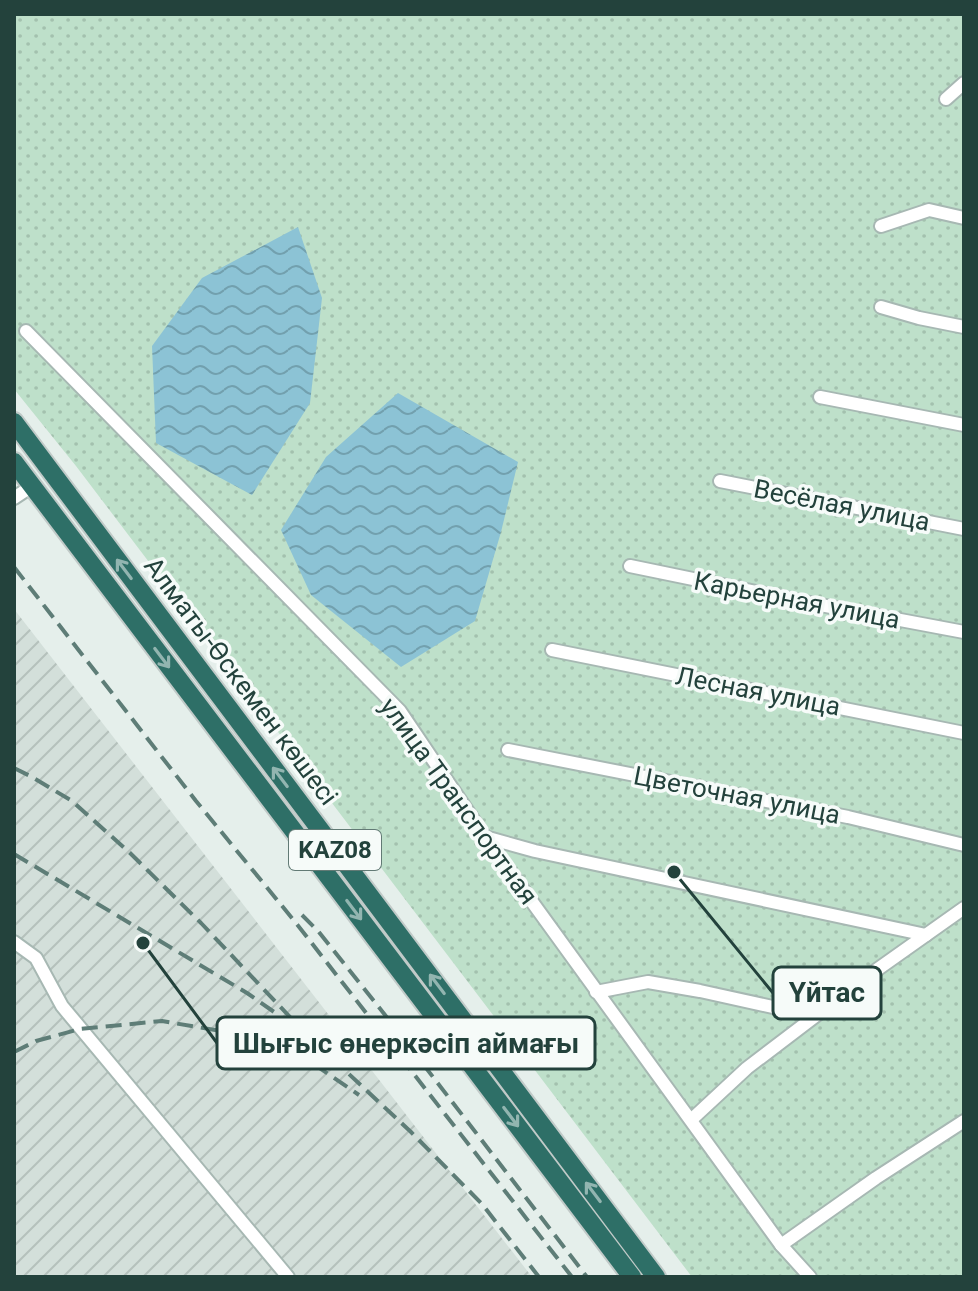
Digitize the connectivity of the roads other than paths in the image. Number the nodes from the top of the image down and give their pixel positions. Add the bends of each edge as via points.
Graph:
1 (964, 83) edge
2 (946, 99) dead end
3 (964, 218) edge
4 (881, 226) dead end
5 (881, 307) dead end
6 (964, 327) edge
7 (26, 331) dead end
8 (820, 397) dead end
9 (14, 422) edge
10 (964, 425) edge
11 (14, 462) edge
12 (720, 481) dead end
13 (32, 486) junction
14 (14, 498) edge
15 (964, 529) edge
16 (630, 566) dead end
17 (964, 632) edge
18 (552, 650) dead end
19 (964, 733) edge
20 (508, 750) dead end
21 (485, 837) junction
22 (964, 845) edge
23 (964, 908) edge
24 (926, 935) junction
25 (14, 942) edge
26 (596, 992) junction
27 (814, 1016) junction
28 (691, 1120) junction
29 (964, 1121) edge
30 (614, 1220) junction
31 (598, 1232) junction
32 (781, 1245) junction
33 (288, 1277) edge
34 (632, 1277) edge
35 (656, 1277) edge
36 (810, 1277) edge

1 - 2 street
3 - 4 street via 929,210
5 - 6 street
7 - 21 street, улица Транспортная via 400,711
8 - 10 street
30 -> 9 highway, Алматы-Өскемен көшесі / KAZ08
11 - 13 highway, Алматы-Өскемен көшесі / KAZ08
12 - 15 street, Весёлая улица
13 - 14 street
13 -> 31 highway, Алматы-Өскемен көшесі / KAZ08
16 - 17 street, Карьерная улица
18 - 19 street, Лесная улица
20 - 22 street, Цветочная улица
21 - 24 street
21 - 26 street, улица Транспортная
23 - 24 street
24 - 27 street
25 - 33 street via 36,958 62,1006
26 - 27 street via 648,982
26 - 28 street, улица Транспортная
27 - 28 street
28 - 32 street, улица Транспортная
29 - 32 street
30 - 31 highway
30 - 35 highway, Алматы-Өскемен көшесі / KAZ08
31 - 34 highway, Алматы-Өскемен көшесі / KAZ08
32 - 36 street, улица Транспортная

